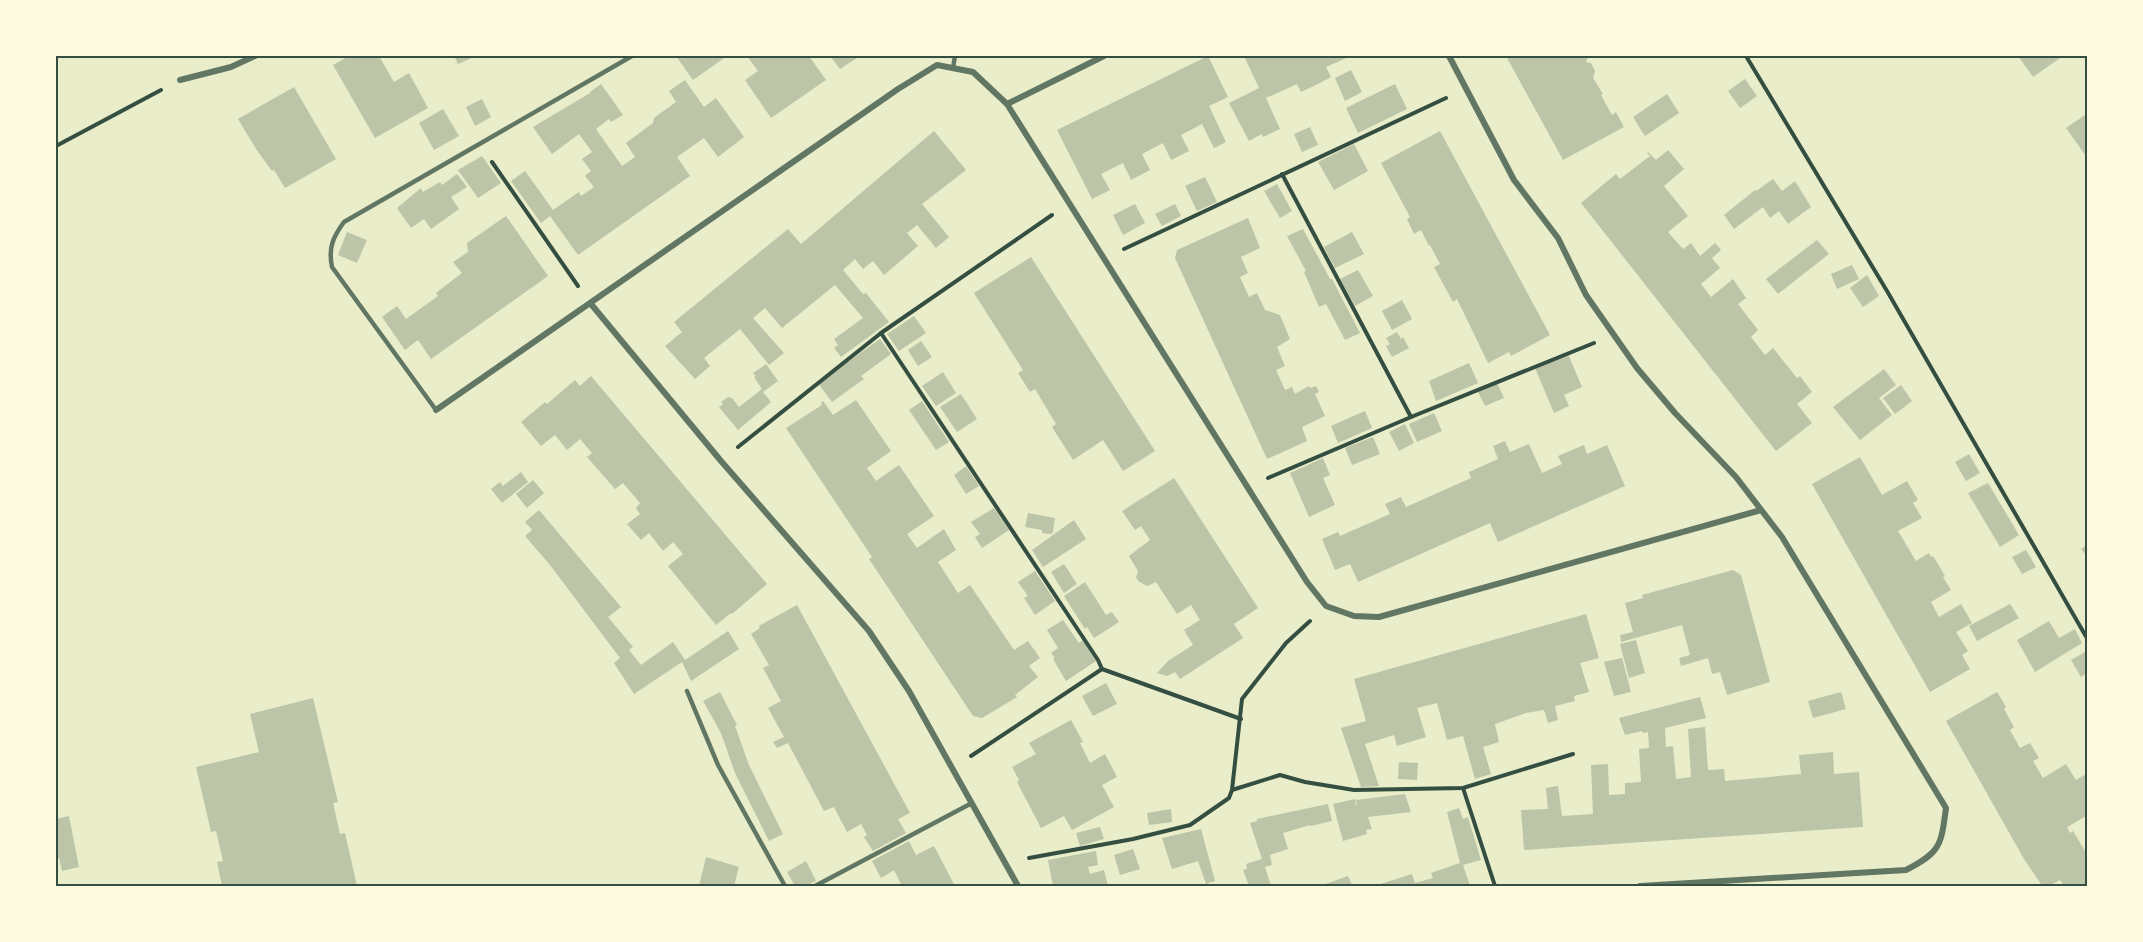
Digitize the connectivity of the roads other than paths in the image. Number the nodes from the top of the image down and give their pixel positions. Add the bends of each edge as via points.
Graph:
1 (255, 56) edge
2 (632, 56) edge
3 (955, 56) edge
4 (1104, 56) edge
5 (1449, 56) edge
6 (953, 68) junction
7 (180, 80) road end
8 (1007, 104) junction
9 (591, 304) junction
10 (436, 410) joint
11 (1761, 510) junction
12 (687, 691) dead end
13 (972, 803) junction
14 (785, 886) edge
15 (815, 886) edge
16 (1017, 886) edge
17 (1640, 886) edge

1 - 7 street via 231,67
2 - 10 lane via 344,222 333,236 329,252 332,267
3 - 6 lane
4 - 8 street
5 - 11 street via 1514,180 1558,238 1586,295 1637,369 1736,477
6 - 8 street via 973,72
6 - 9 street via 937,65 898,89
8 - 11 street via 1307,582 1326,606 1354,616 1379,617
9 - 10 street
9 - 13 street via 869,631 909,691
11 - 17 street via 1782,537 1946,808 1942,840 1927,859 1906,870
12 - 14 lane via 718,765
13 - 15 lane
13 - 16 street

